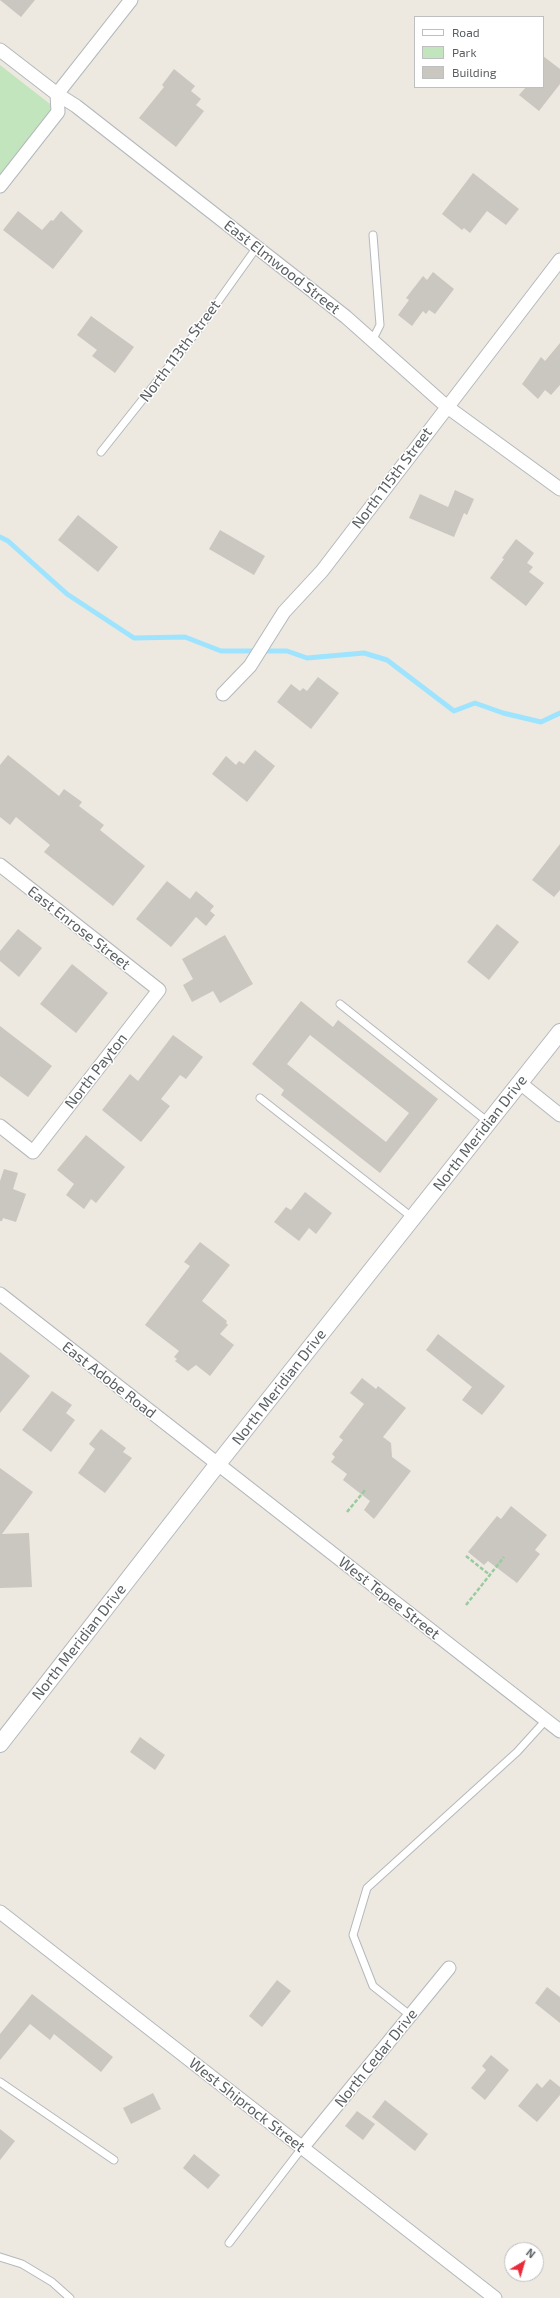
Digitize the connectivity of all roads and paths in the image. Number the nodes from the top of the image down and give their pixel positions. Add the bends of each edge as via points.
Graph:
1 (131, 0) edge
2 (0, 50) edge
3 (57, 94) junction
4 (0, 186) edge
5 (374, 235) dead end
6 (257, 248) junction
7 (560, 260) edge
8 (372, 341) junction
9 (446, 406) junction
10 (101, 452) dead end
11 (560, 489) edge
12 (223, 694) dead end
13 (0, 865) edge
14 (159, 990) joint
15 (340, 1004) dead end
16 (560, 1032) edge
17 (520, 1083) junction
18 (260, 1098) dead end
19 (560, 1115) edge
20 (489, 1122) junction
21 (0, 1126) edge
22 (413, 1218) junction
23 (0, 1294) edge
24 (217, 1465) junction
25 (366, 1489) dead end
26 (347, 1512) dead end
27 (466, 1556) dead end
28 (504, 1557) dead end
29 (490, 1575) junction
30 (466, 1605) dead end
31 (546, 1720) junction
32 (560, 1731) edge
33 (0, 1744) edge
34 (0, 1912) edge
35 (449, 1968) dead end
36 (411, 2016) junction
37 (0, 2082) edge
38 (302, 2148) junction
39 (114, 2160) dead end
40 (229, 2243) dead end
41 (0, 2257) edge
42 (70, 2298) edge
43 (495, 2298) edge

1 - 3 street
2 - 3 street, East Elmwood Street
3 - 4 street via 58,112
3 - 6 street, East Elmwood Street via 76,106
5 - 8 lane via 380,325
6 - 8 street, East Elmwood Street via 346,317
6 - 10 lane, North 113th Street
7 - 9 street, North 115th Street
8 - 9 street, East Elmwood Street
9 - 11 street, East Elmwood Street
9 - 12 street, North 115th Street via 322,571 284,612 250,666
13 - 14 street, East Enrose Street
14 - 21 street, North Payton via 33,1152
15 - 20 lane
16 - 17 street, North Meridian Drive
17 - 19 street
17 - 20 street, North Meridian Drive
18 - 22 lane
20 - 22 street, North Meridian Drive
22 - 24 street, North Meridian Drive
23 - 24 street, East Adobe Road
24 - 31 street, West Tepee Street
24 - 33 street, North Meridian Drive
25 - 26 path
27 - 29 path
28 - 29 path
29 - 30 path
31 - 32 street, West Tepee Street
31 - 36 lane via 517,1752 367,1888 354,1935 373,1986
34 - 38 street, West Shiprock Street
35 - 36 street, North Cedar Drive
36 - 38 street, North Cedar Drive
37 - 39 lane
38 - 40 lane
38 - 43 street, West Shiprock Street
41 - 42 lane via 22,2264 52,2282

